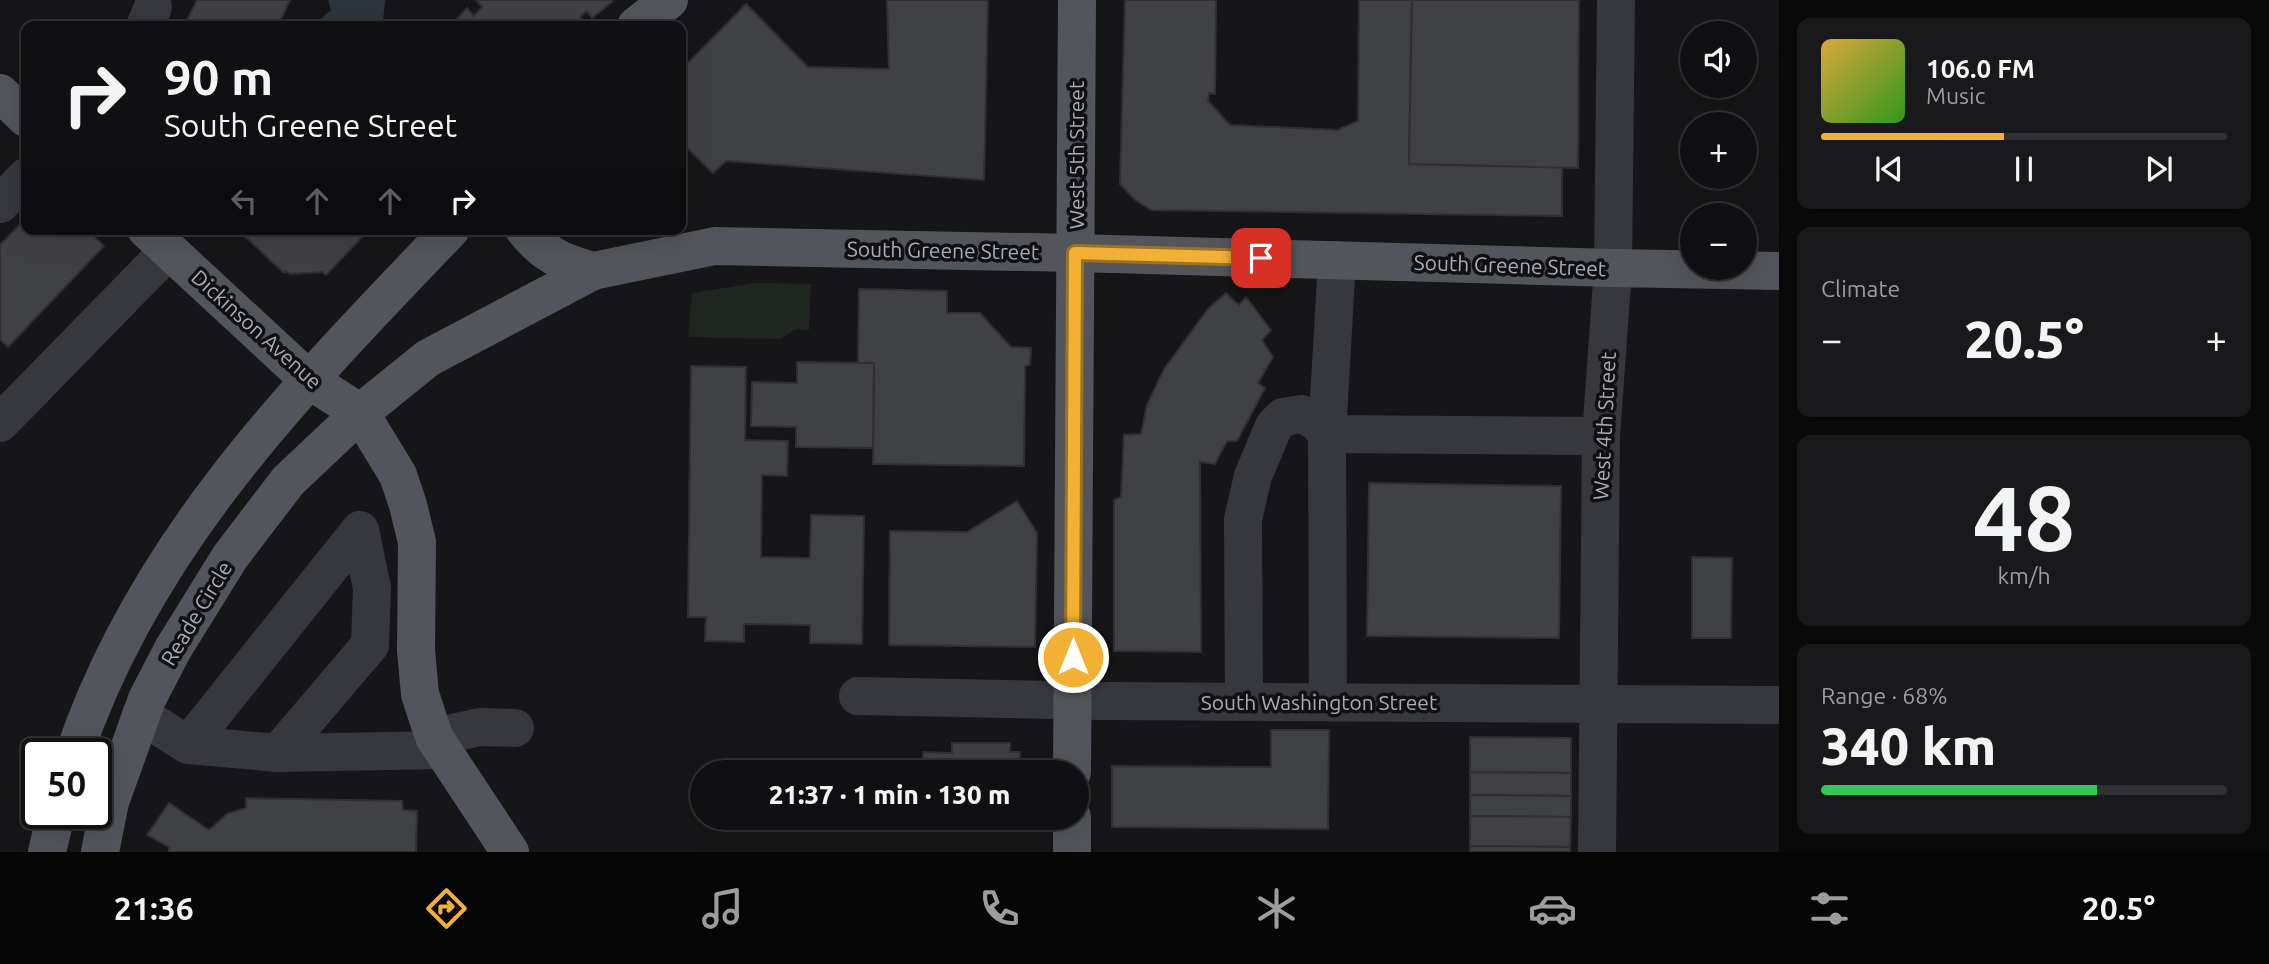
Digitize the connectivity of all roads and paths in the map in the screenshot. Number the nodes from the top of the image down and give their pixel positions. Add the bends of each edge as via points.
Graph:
1 (669, 0) edge
2 (1077, 0) edge
3 (1616, 0) edge
4 (642, 21) edge
5 (0, 93) edge
6 (21, 113) edge
7 (21, 182) edge
8 (0, 204) edge
9 (445, 235) edge
10 (529, 235) edge
11 (157, 240) edge
12 (1075, 253) junction
13 (1337, 260) junction
14 (1613, 268) junction
15 (593, 271) junction
16 (1779, 271) edge
17 (308, 379) junction
18 (359, 413) junction
19 (0, 423) edge
20 (1327, 434) junction
21 (1601, 436) junction
22 (858, 696) dead end
23 (1073, 700) junction
24 (1244, 701) junction
25 (1328, 702) junction
26 (1599, 704) junction
27 (1779, 705) edge
28 (141, 715) junction
29 (514, 728) dead end
30 (80, 738) edge
31 (438, 743) junction
32 (188, 745) junction
33 (278, 753) junction
34 (1072, 760) edge
35 (52, 829) edge
36 (1072, 830) edge
37 (47, 852) edge
38 (100, 852) edge
39 (510, 852) edge
40 (1072, 852) edge
41 (1598, 852) edge

1 - 4 main road
2 - 12 main road, West 5th Street
3 - 14 street, West 4th Street
5 - 6 main road
7 - 8 street
9 - 17 main road
10 - 15 main road via 558,260
11 - 17 main road, Dickinson Avenue
11 - 19 street
12 - 13 main road, South Greene Street
12 - 15 main road, South Greene Street via 715,247
12 - 23 main road, West 5th Street
13 - 14 main road, South Greene Street
13 - 20 street
14 - 16 main road, South Greene Street
14 - 21 street, West 4th Street
15 - 18 main road, South Greene Street via 428,358
17 - 18 main road, Dickinson Avenue
17 - 30 main road via 187,530 153,582 102,678
18 - 28 main road, Reade Circle via 288,481 230,557 173,649
18 - 31 main road, Dickinson Avenue via 398,475 417,542 420,694
20 - 21 street
20 - 24 street via 1302,414 1283,417 1274,426 1253,476 1243,519
20 - 25 street
21 - 26 street, West 4th Street
22 - 23 street, South Washington Street
23 - 24 street, South Washington Street
23 - 34 main road, West 5th Street
24 - 25 street, South Washington Street
25 - 26 street, South Washington Street
26 - 27 street, South Washington Street
26 - 41 street, West 4th Street
28 - 32 street
28 - 38 main road, Reade Circle via 110,802
29 - 31 street via 480,727
31 - 33 street
31 - 39 main road, Dickinson Avenue
32 - 33 street
32 - 33 street via 360,530 372,588 370,645
35 - 37 main road
36 - 40 main road

